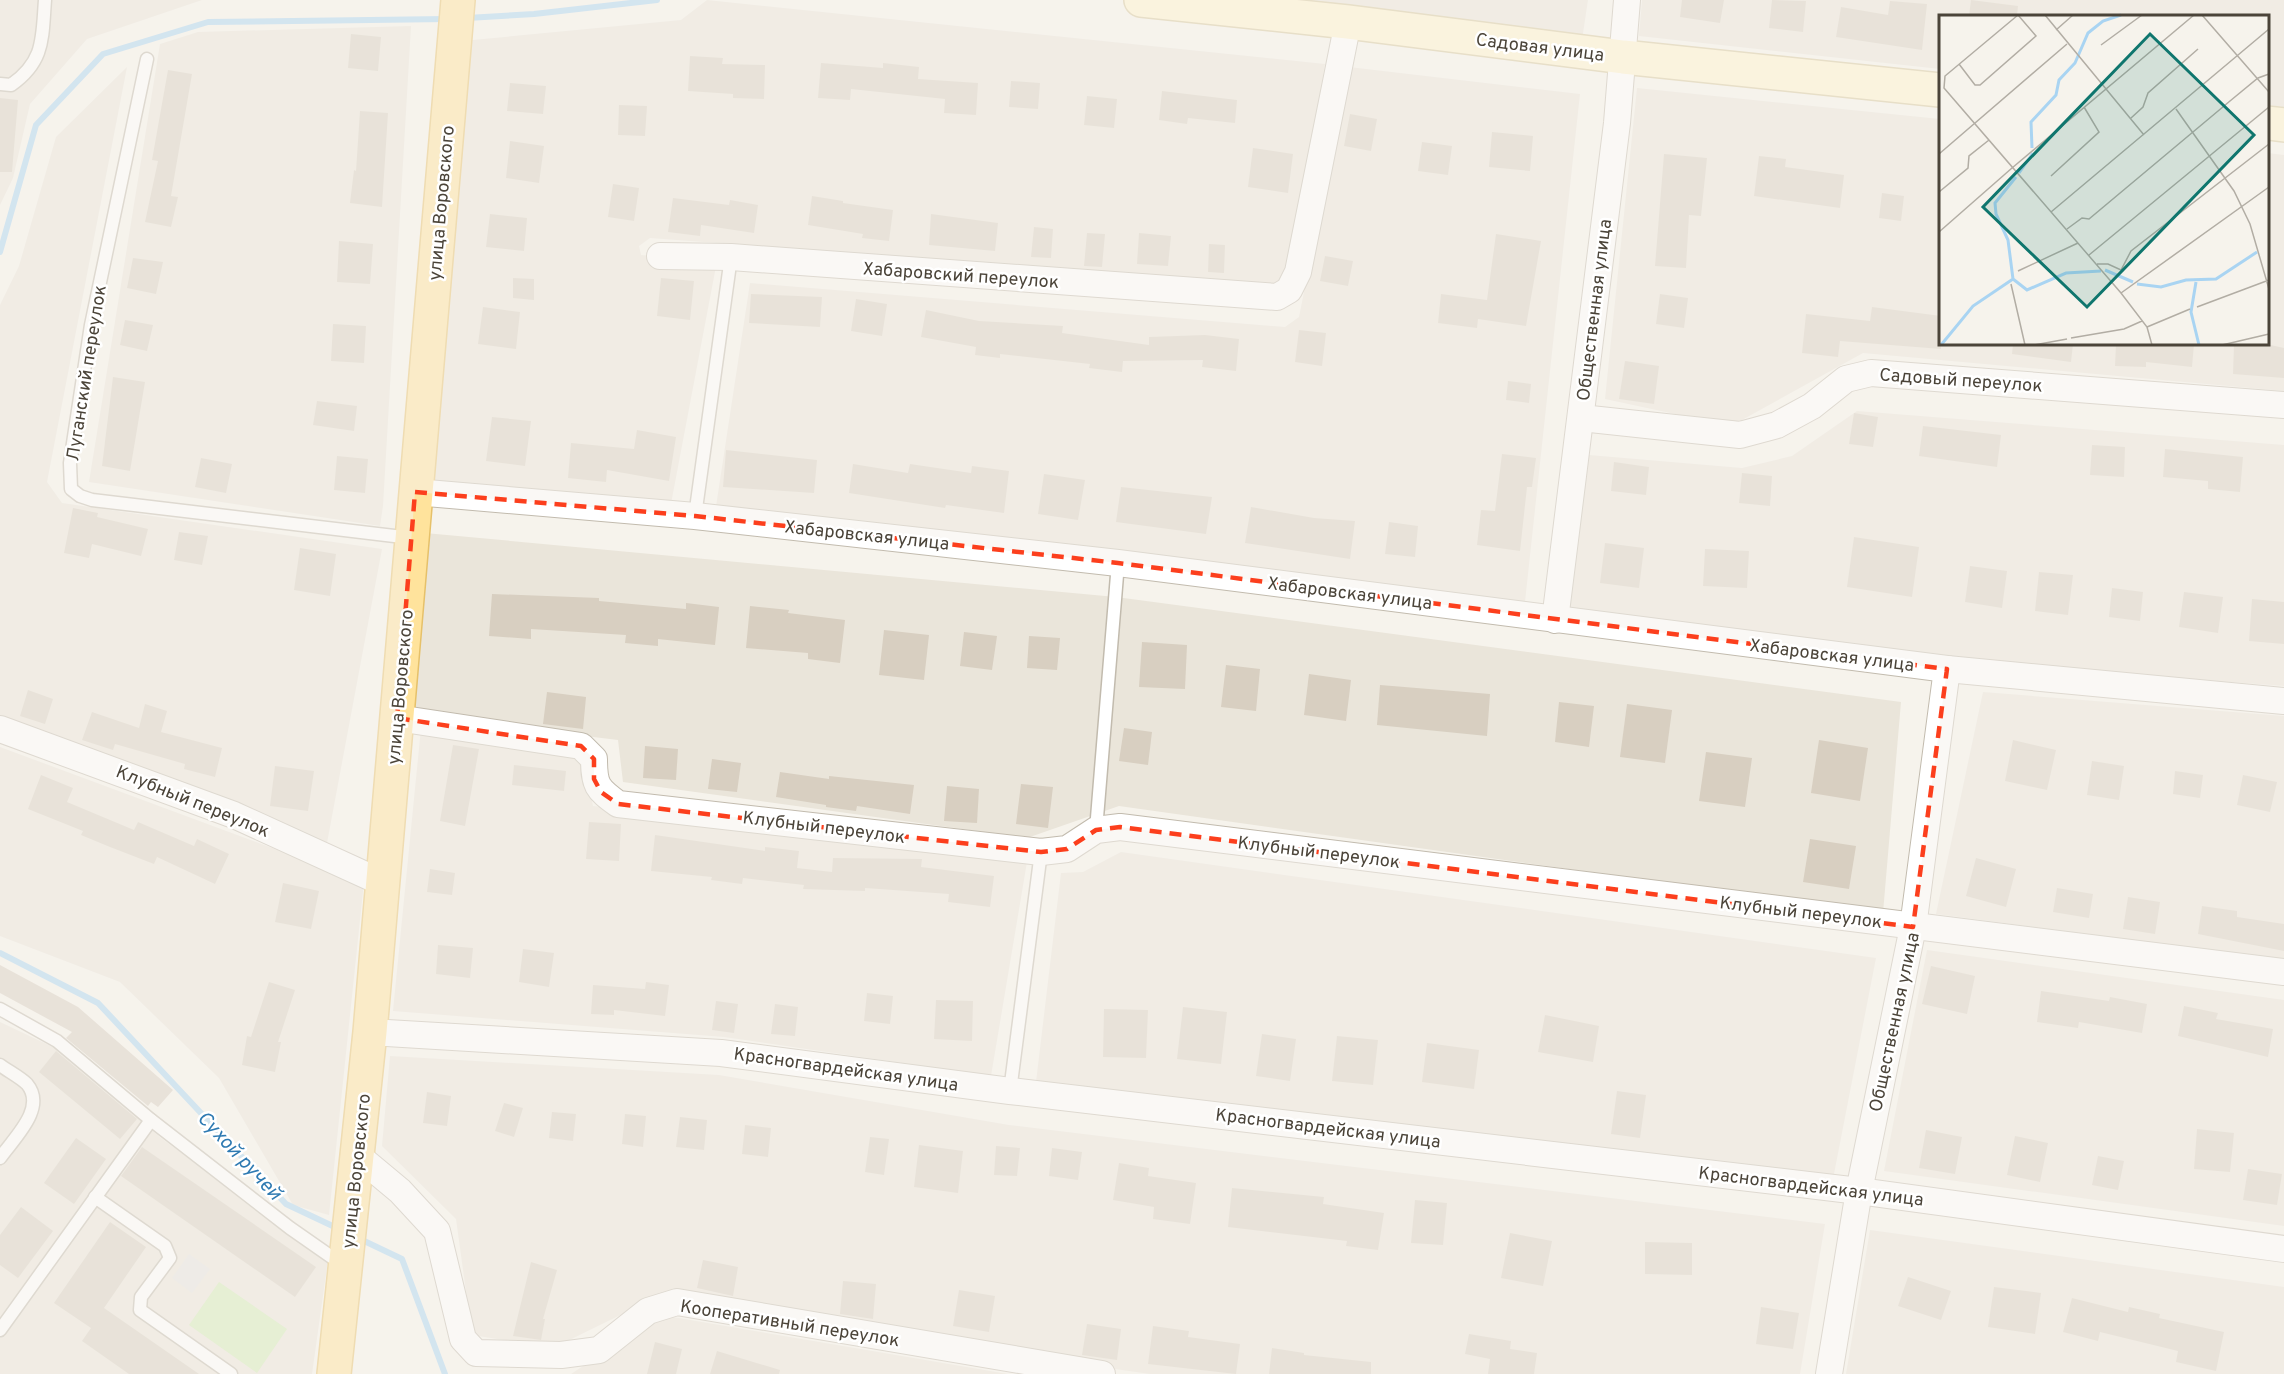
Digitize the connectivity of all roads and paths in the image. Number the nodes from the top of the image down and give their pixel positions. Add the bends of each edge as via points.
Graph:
1 (45, 0) edge
2 (458, 0) edge
3 (1141, 0) edge
4 (1627, 0) edge
5 (1348, 22) junction
6 (1623, 57) junction
7 (147, 59) dead end
8 (0, 84) edge
9 (1939, 90) edge
10 (2269, 123) edge
11 (2284, 125) edge
12 (660, 256) dead end
13 (731, 257) junction
14 (2284, 405) edge
15 (1581, 418) junction
16 (415, 492) junction
17 (695, 516) junction
18 (413, 538) junction
19 (1118, 563) junction
20 (1555, 620) junction
21 (1947, 669) junction
22 (2284, 701) edge
23 (397, 718) junction
24 (0, 729) edge
25 (1096, 830) junction
26 (1041, 852) junction
27 (383, 883) junction
28 (1913, 927) junction
29 (2284, 972) edge
30 (0, 1009) edge
31 (370, 1032) junction
32 (0, 1065) edge
33 (1010, 1091) junction
34 (151, 1119) junction
35 (358, 1156) junction
36 (0, 1158) edge
37 (1859, 1191) junction
38 (95, 1197) junction
39 (2284, 1249) edge
40 (346, 1267) junction
41 (0, 1330) edge
42 (231, 1374) edge
43 (334, 1374) edge
44 (1102, 1374) edge
45 (1829, 1374) edge

1 - 8 lane via 42,44 30,72 11,85
2 - 16 main road, улица Воровского
3 - 5 street, Садовая улица
4 - 6 street, Общественная улица
5 - 6 street, Садовая улица
5 - 13 street, Хабаровский переулок via 1298,272 1289,290 1277,297
6 - 9 street, Садовая улица
6 - 15 street, Общественная улица
7 - 18 lane, Луганский переулок via 91,325 70,463 71,489 92,500
10 - 11 street
12 - 13 street, Хабаровский переулок
13 - 17 lane
14 - 15 street, Садовый переулок via 1871,373 1846,379 1777,425 1740,435
15 - 20 street, Общественная улица
16 - 17 street, Хабаровская улица
16 - 18 main road, улица Воровского
17 - 19 street, Хабаровская улица
18 - 23 main road, улица Воровского
19 - 20 street, Хабаровская улица
19 - 25 lane
20 - 21 street, Хабаровская улица
21 - 22 street, Хабаровская улица
21 - 28 street, Общественная улица
23 - 26 street, Клубный переулок via 582,746 594,759 594,779 601,792 618,804
23 - 27 main road, улица Воровского
24 - 27 street, Клубный переулок via 234,815
25 - 26 street, Клубный переулок via 1067,849
25 - 28 street, Клубный переулок via 1120,827
26 - 33 lane
27 - 31 main road, улица Воровского
28 - 29 street, Клубный переулок
28 - 37 street, Общественная улица
30 - 34 lane via 57,1041
31 - 33 street, Красногвардейская улица via 721,1053
31 - 35 main road, улица Воровского
32 - 36 lane via 27,1084 34,1096 34,1109
33 - 37 street, Красногвардейская улица
34 - 38 lane
34 - 40 lane
35 - 40 main road, улица Воровского
35 - 44 street, Кооперативный переулок via 400,1191 437,1231 463,1339 476,1353 561,1355 599,1350 648,1311 677,1302
37 - 39 street, Красногвардейская улица
37 - 45 street, Общественная улица
38 - 41 lane
38 - 42 lane via 165,1246 170,1258 141,1297 140,1310
40 - 43 main road, улица Воровского

